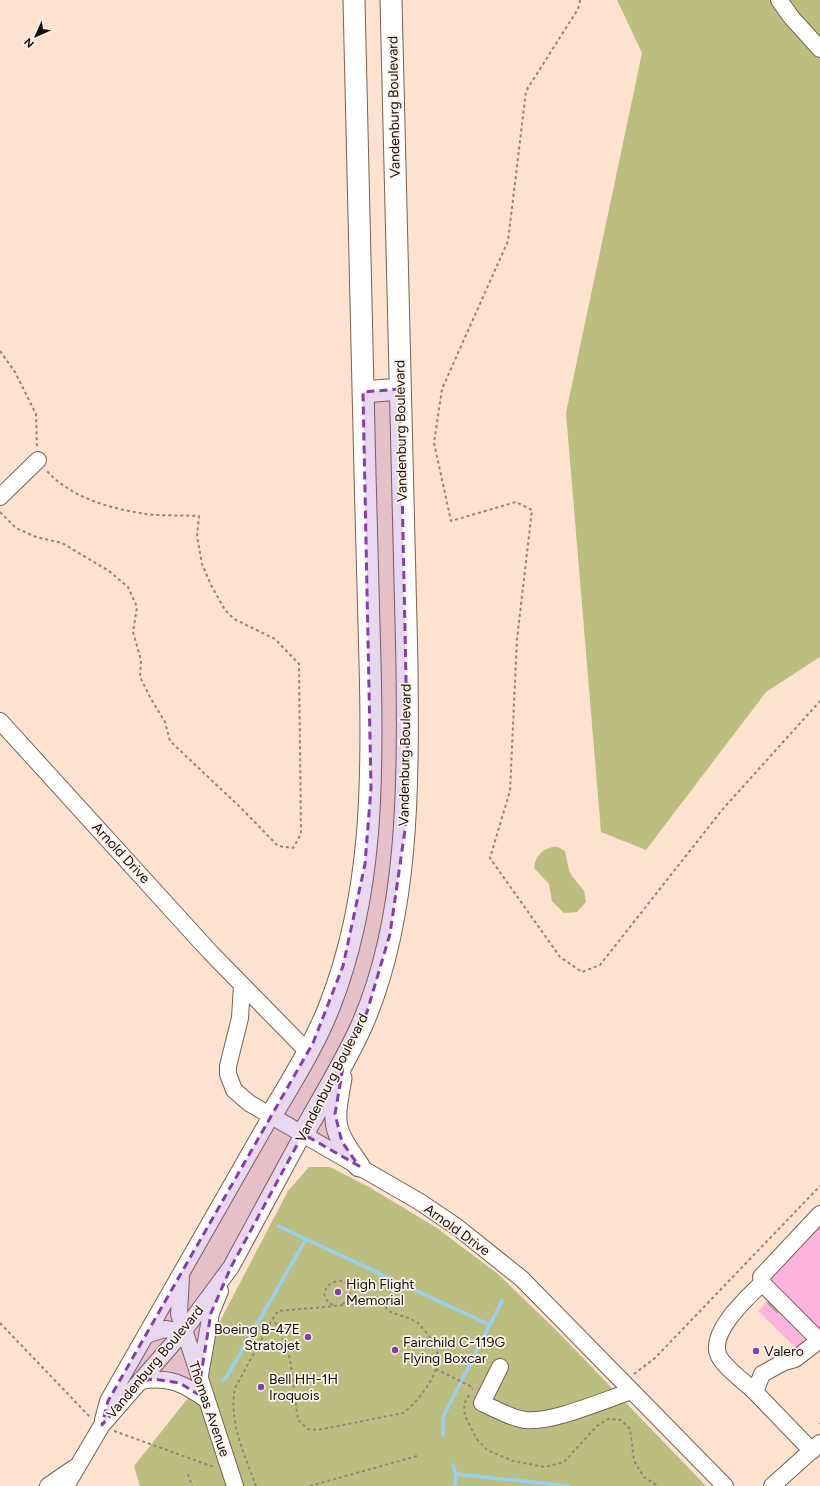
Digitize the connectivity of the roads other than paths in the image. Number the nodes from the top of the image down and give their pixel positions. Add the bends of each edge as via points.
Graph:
1 (354, 0) edge
2 (391, 0) edge
3 (779, 0) edge
4 (820, 49) edge
5 (400, 390) junction
6 (364, 392) junction
7 (38, 460) road end
8 (0, 497) edge
9 (0, 722) edge
10 (242, 985) junction
11 (308, 1052) junction
12 (344, 1061) junction
13 (271, 1116) junction
14 (303, 1134) junction
15 (359, 1166) junction
16 (820, 1214) edge
17 (231, 1267) junction
18 (182, 1270) junction
19 (762, 1283) junction
20 (184, 1332) junction
21 (146, 1335) junction
22 (820, 1340) edge
23 (500, 1367) dead end
24 (141, 1381) junction
25 (200, 1381) junction
26 (628, 1386) junction
27 (755, 1392) junction
28 (207, 1400) junction
29 (102, 1425) junction
30 (816, 1447) edge
31 (78, 1466) junction
32 (233, 1479) edge
33 (48, 1486) edge
34 (66, 1486) edge
35 (725, 1486) edge
36 (772, 1486) edge

1 - 6 main road, Vandenburg Boulevard
2 - 5 main road, Vandenburg Boulevard
3 - 4 street
5 - 6 main road
5 - 12 main road, Vandenburg Boulevard via 408,775 404,830 397,893 380,973 362,1025
6 - 11 main road, Vandenburg Boulevard via 371,692 370,819 358,902 343,966 330,1005
7 - 8 street
9 - 10 street, Arnold Drive
10 - 11 street, Arnold Drive
10 - 13 street, Arnold Drive via 240,1018 228,1074 234,1090 242,1099
11 - 13 main road, Vandenburg Boulevard
12 - 14 main road, Vandenburg Boulevard
12 - 15 main road via 335,1118 342,1142
13 - 14 street, Arnold Drive
13 - 18 street, Vandenburg Boulevard
14 - 15 street, Arnold Drive
14 - 17 street, Vandenburg Boulevard
15 - 26 street, Arnold Drive via 457,1227 522,1279
16 - 19 street via 761,1277
17 - 20 street, Vandenburg Boulevard
17 - 25 street via 211,1313
18 - 20 street, Thomas Avenue via 179,1314
18 - 21 street, Vandenburg Boulevard
19 - 22 street
19 - 27 street via 724,1326 717,1345 718,1355
20 - 21 street via 165,1329
20 - 24 street, Vandenburg Boulevard
20 - 25 street, Thomas Avenue
21 - 29 street, Vandenburg Boulevard via 108,1401
22 - 27 street via 795,1359 762,1374
23 - 26 street via 482,1402 524,1420 544,1420
24 - 28 street via 174,1381
24 - 29 street, Vandenburg Boulevard
25 - 28 street, Thomas Avenue
26 - 35 street, Arnold Drive
27 - 30 street
28 - 32 street, Thomas Avenue
29 - 31 street, Vandenburg Boulevard
30 - 36 street
31 - 33 street
31 - 34 street, Vandenburg Boulevard

